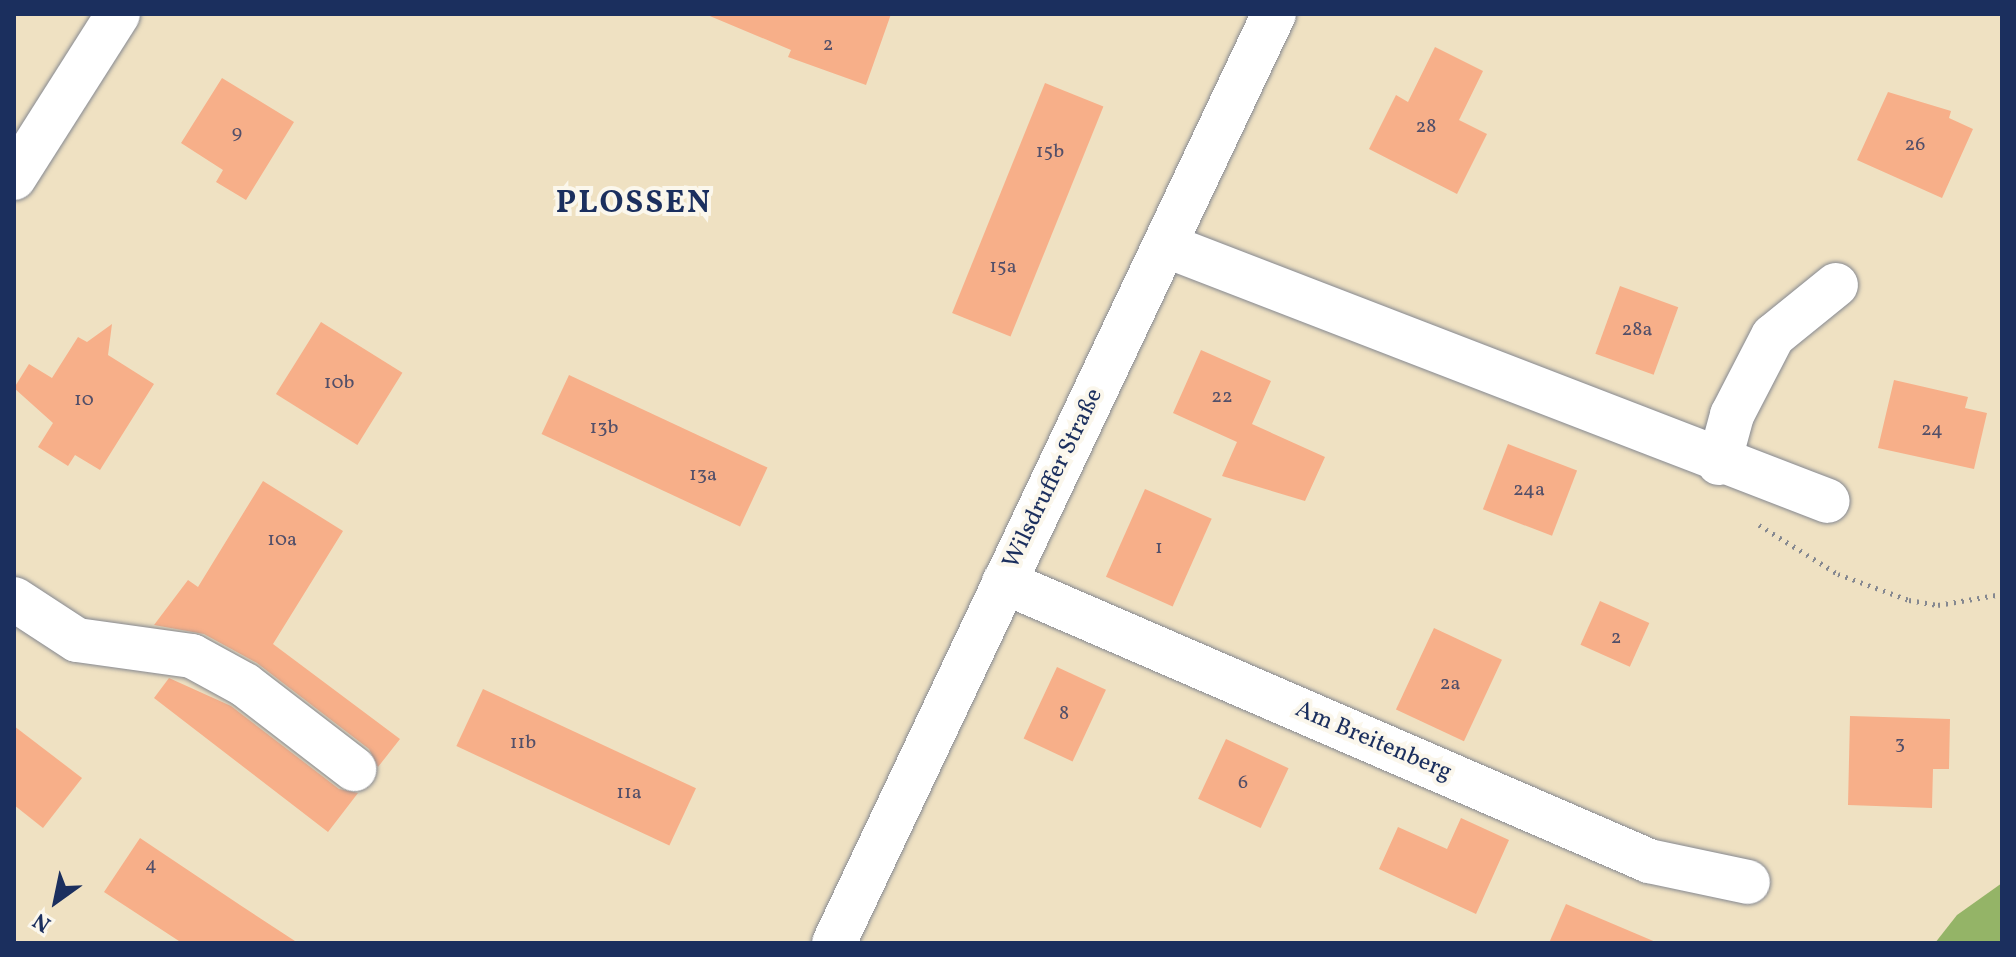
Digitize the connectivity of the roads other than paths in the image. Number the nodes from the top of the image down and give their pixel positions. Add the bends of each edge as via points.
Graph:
1 (118, 14) edge
2 (1265, 17) edge
3 (14, 178) edge
4 (1167, 246) junction
5 (1836, 285) dead end
6 (1719, 463) junction
7 (1828, 501) dead end
8 (1004, 582) junction
9 (14, 599) edge
10 (354, 769) dead end
11 (1748, 882) dead end
12 (834, 943) edge

1 - 3 main road
2 - 4 main road, Wilsdruffer Straße
4 - 6 main road
4 - 8 main road, Wilsdruffer Straße
5 - 6 main road via 1773,336 1732,415
6 - 7 main road
8 - 11 main road, Am Breitenberg via 1649,861
8 - 12 main road, Wilsdruffer Straße
9 - 10 main road via 77,640 192,656 245,685

